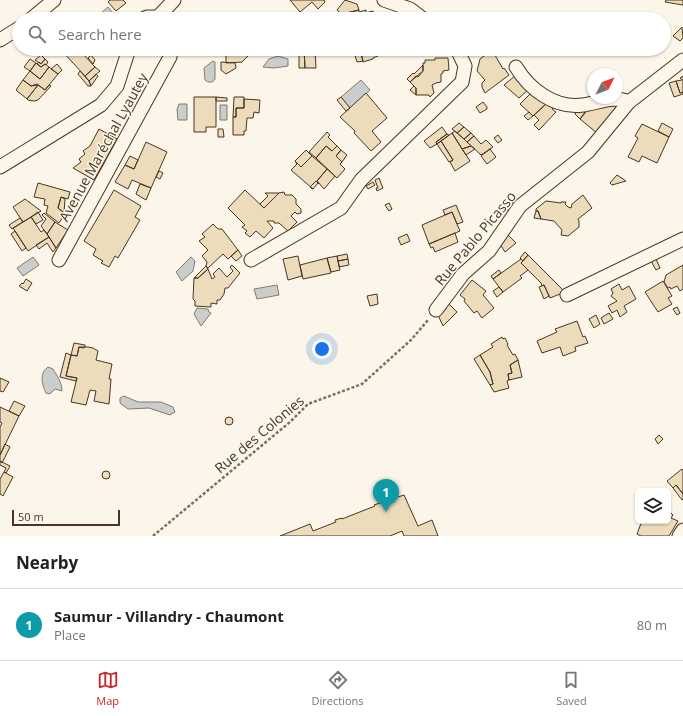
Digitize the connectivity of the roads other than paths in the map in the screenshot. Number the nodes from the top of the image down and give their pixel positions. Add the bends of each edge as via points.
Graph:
1 (54, 0) edge
2 (174, 0) edge
3 (384, 0) edge
4 (40, 12) edge
5 (164, 12) edge
6 (414, 12) edge
7 (12, 32) edge
8 (0, 40) edge
9 (127, 56) edge
10 (170, 56) edge
11 (461, 56) edge
12 (683, 60) edge
13 (516, 67) dead end
14 (629, 102) junction
15 (0, 168) edge
16 (683, 239) edge
17 (59, 260) dead end
18 (251, 260) dead end
19 (567, 295) dead end
20 (436, 310) road end
21 (683, 530) edge
22 (679, 536) edge

1 - 4 street
2 - 5 street
3 - 6 street
7 - 8 street
9 - 15 street, Avenue Maréchal Lyautey via 117,86 101,105
10 - 17 street, Avenue Maréchal Lyautey
11 - 18 street via 466,66 462,82 361,180 341,208
12 - 14 street, Rue Pablo Picasso
13 - 14 street via 521,76 553,101 575,106 603,100
14 - 20 street, Rue Pablo Picasso via 588,152 520,206 489,251 463,274
16 - 19 street
21 - 22 street

